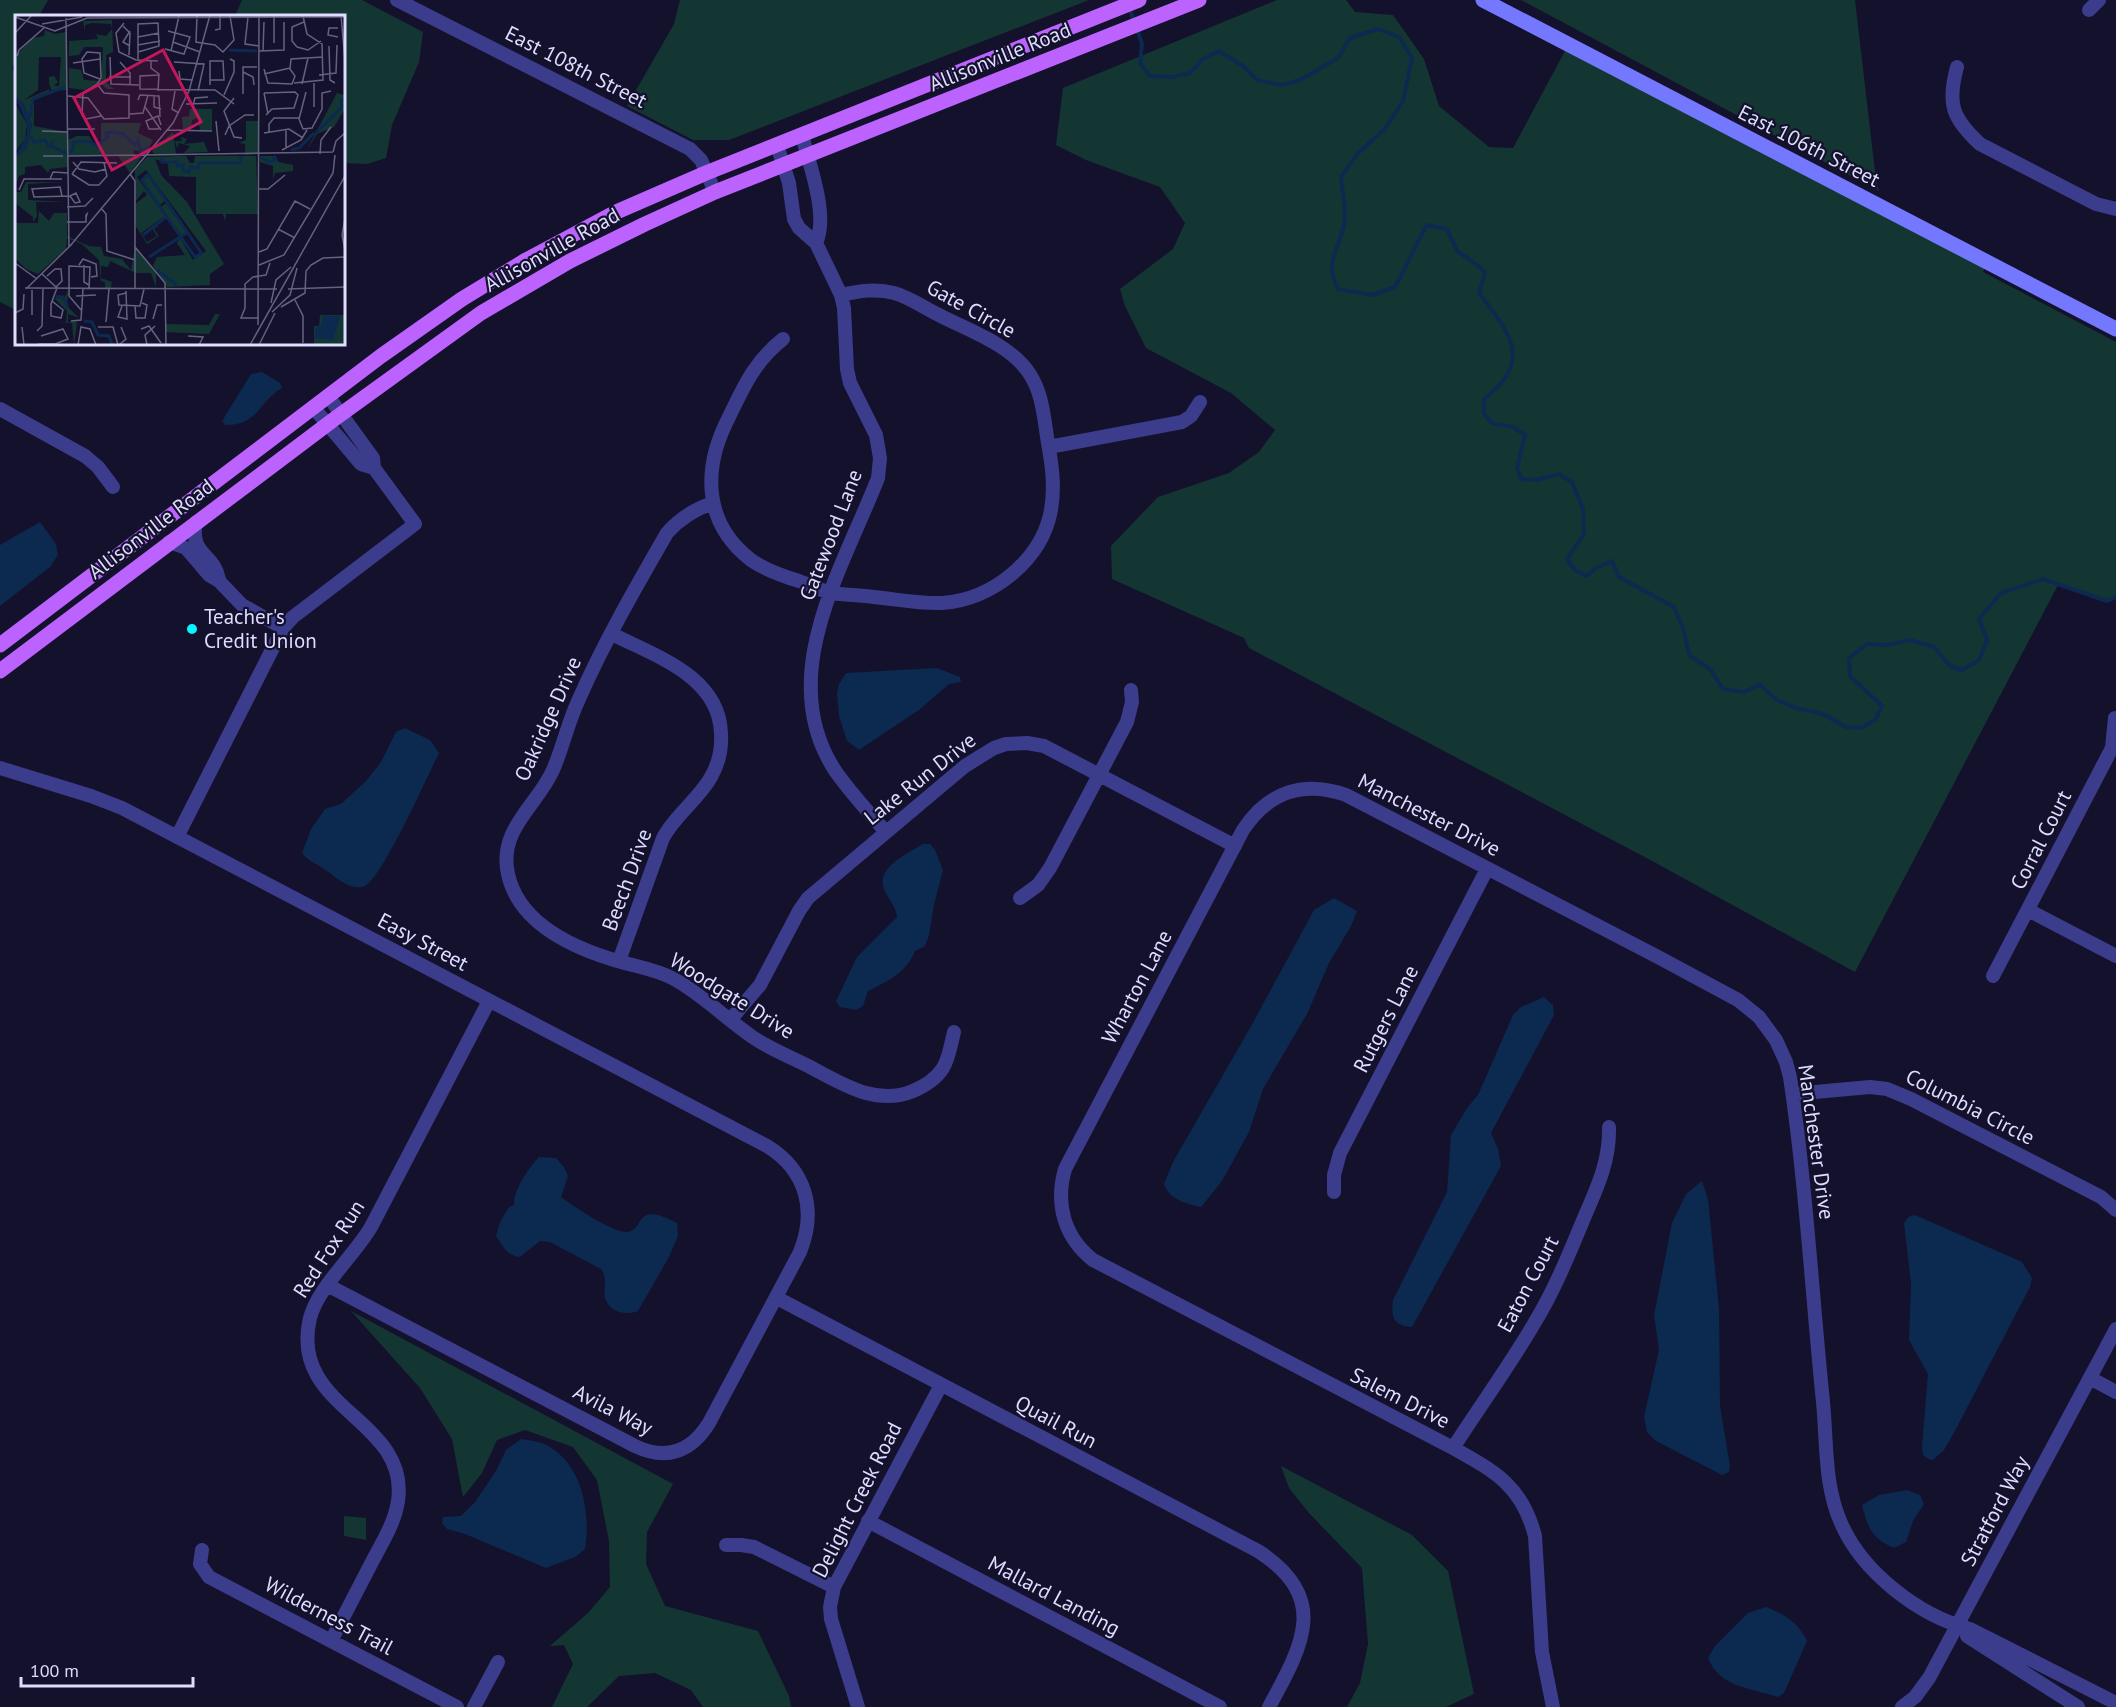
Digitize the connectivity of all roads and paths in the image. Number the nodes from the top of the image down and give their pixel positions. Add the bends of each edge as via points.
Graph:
1 (397, 0) edge
2 (1139, 0) edge
3 (1199, 0) edge
4 (1483, 0) edge
5 (1957, 67) dead end
6 (801, 135) junction
7 (777, 145) junction
8 (807, 156) junction
9 (783, 166) junction
10 (706, 173) junction
11 (716, 192) junction
12 (2116, 209) edge
13 (816, 243) junction
14 (842, 295) junction
15 (2116, 329) edge
16 (783, 339) dead end
17 (328, 396) junction
18 (1200, 402) dead end
19 (313, 407) junction
20 (0, 409) edge
21 (341, 414) junction
22 (326, 424) junction
23 (1049, 447) junction
24 (374, 468) junction
25 (113, 487) dead end
26 (713, 503) junction
27 (196, 522) junction
28 (168, 542) junction
29 (219, 581) junction
30 (830, 592) junction
31 (283, 627) junction
32 (612, 634) junction
33 (0, 645) edge
34 (0, 671) edge
35 (1131, 690) dead end
36 (2115, 718) edge
37 (0, 768) edge
38 (1100, 775) junction
39 (1304, 789) joint
40 (886, 832) junction
41 (177, 837) junction
42 (1235, 846) junction
43 (1487, 869) junction
44 (1020, 898) dead end
45 (2028, 910) junction
46 (2116, 956) edge
47 (619, 961) junction
48 (1993, 976) dead end
49 (489, 1001) junction
50 (730, 1020) junction
51 (954, 1032) dead end
52 (1792, 1094) junction
53 (1609, 1127) dead end
54 (804, 1188) joint
55 (1334, 1192) dead end
56 (2116, 1210) edge
57 (1072, 1237) joint
58 (328, 1286) junction
59 (777, 1299) junction
60 (2116, 1329) edge
61 (2090, 1378) junction
62 (940, 1385) junction
63 (2116, 1392) edge
64 (1453, 1448) junction
65 (868, 1521) junction
66 (726, 1545) dead end
67 (202, 1550) dead end
68 (834, 1587) junction
69 (1957, 1626) junction
70 (331, 1641) junction
71 (498, 1662) dead end
72 (2116, 1703) edge
73 (456, 1707) edge
74 (474, 1707) edge
75 (858, 1707) edge
76 (1220, 1707) edge
77 (1269, 1707) edge
78 (1553, 1707) edge
79 (1904, 1707) edge
80 (2078, 1707) edge

1 - 10 street, East 108th Street via 679,142 698,155
2 - 6 main road, Allisonville Road
3 - 8 main road, Allisonville Road
4 - 15 street, East 106th Street
5 - 12 street via 1951,88 1952,105 1964,129 1980,144 2096,204
6 - 7 main road, Allisonville Road
6 - 8 street
7 - 9 street, Gatewood Lane
7 - 10 main road, Allisonville Road
8 - 9 main road, Allisonville Road
8 - 13 street via 818,191 820,235
9 - 11 main road, Allisonville Road
9 - 13 street, Gatewood Lane via 794,219
10 - 11 street, East 108th Street
10 - 17 main road, Allisonville Road via 614,213 526,260 462,299
11 - 21 main road, Allisonville Road via 589,251 519,290
13 - 14 street, Gatewood Lane
14 - 23 street, Gate Circle via 866,290 894,293 1009,353 1030,374 1039,393
14 - 30 street, Gatewood Lane via 850,383 876,435 880,467 879,478
16 - 26 street via 759,362 720,434 711,474
17 - 19 main road, Allisonville Road
17 - 21 street
18 - 23 street via 1182,422
19 - 22 street
19 - 33 main road, Allisonville Road
20 - 25 street via 85,456
21 - 22 main road, Allisonville Road
21 - 24 street via 373,458
22 - 24 street via 361,464
22 - 27 main road, Allisonville Road
23 - 30 street, Gate Circle via 1053,486 1043,533 1030,555 991,589 967,599 940,603
24 - 31 street via 415,524
26 - 30 street, Gate Circle via 729,535 752,560 772,572
26 - 32 street, Oakridge Drive via 698,508 667,533
27 - 28 main road, Allisonville Road
27 - 29 street via 195,542 218,571
28 - 29 street via 186,548
28 - 34 main road, Allisonville Road
29 - 31 street via 242,605
30 - 40 street, Gatewood Lane via 812,659 815,723 836,772
31 - 41 street
32 - 47 street, Beech Drive via 697,681 714,704 722,746 710,779 663,838
32 - 47 street, Oakridge Drive via 579,698 553,770 510,835 507,872 516,897 534,920 592,953
35 - 38 street via 1127,722
36 - 45 street, Corral Court via 2112,748
37 - 41 street, Easy Street via 107,802
38 - 40 street, Lake Run Drive via 1044,746 1006,744 965,766
38 - 42 street, Lake Run Drive
38 - 44 street via 1045,877
39 - 42 street, Wharton Lane via 1268,801 1249,821
39 - 43 street, Manchester Drive via 1346,795
40 - 50 street, Lake Run Drive via 808,898 760,985
41 - 49 street, Easy Street
42 - 57 street, Wharton Lane via 1065,1169 1060,1203
43 - 52 street, Manchester Drive via 1738,1000 1759,1017 1776,1040 1786,1062
43 - 55 street, Rutgers Lane via 1340,1153
45 - 46 street
45 - 48 street, Corral Court
47 - 50 street, Woodgate Drive via 673,978
49 - 54 street, Easy Street via 767,1146 783,1158
49 - 58 street, Red Fox Run via 364,1240
50 - 51 street, Woodgate Drive via 755,1039 860,1092 879,1096 921,1088 936,1077 944,1067
52 - 56 street, Columbia Circle via 1887,1089 2100,1197
52 - 69 street, Manchester Drive via 1829,1480 1835,1507 1856,1551 1879,1577 1903,1596
53 - 64 street, Eaton Court via 1605,1168 1552,1290
54 - 59 street, Avila Way via 809,1214 805,1239
57 - 64 street, Salem Drive via 1085,1254 1102,1265
58 - 59 street, Avila Way via 635,1446 661,1454 686,1448 705,1431
58 - 70 street, Red Fox Run via 311,1316 311,1363 322,1386 385,1447 399,1485 393,1521
59 - 62 street, Quail Run
60 - 61 street, Stratford Way
61 - 63 street
61 - 69 street, Stratford Way
62 - 65 street, Delight Creek Road
62 - 77 street, Quail Run via 1258,1551 1286,1573 1300,1598 1304,1617 1302,1637 1295,1659
64 - 78 street, Salem Drive via 1494,1471 1523,1503 1531,1520 1542,1652
65 - 68 street, Delight Creek Road
65 - 76 street, Mallard Landing
66 - 68 street via 754,1547
67 - 70 street, Wilderness Trail via 201,1564 209,1577
68 - 75 street, Delight Creek Road via 831,1619
69 - 72 street, Manchester Drive
69 - 79 street, Stratford Way via 1929,1678
69 - 80 street, Manchester Drive via 1966,1636
70 - 73 street, Wilderness Trail
71 - 74 street

